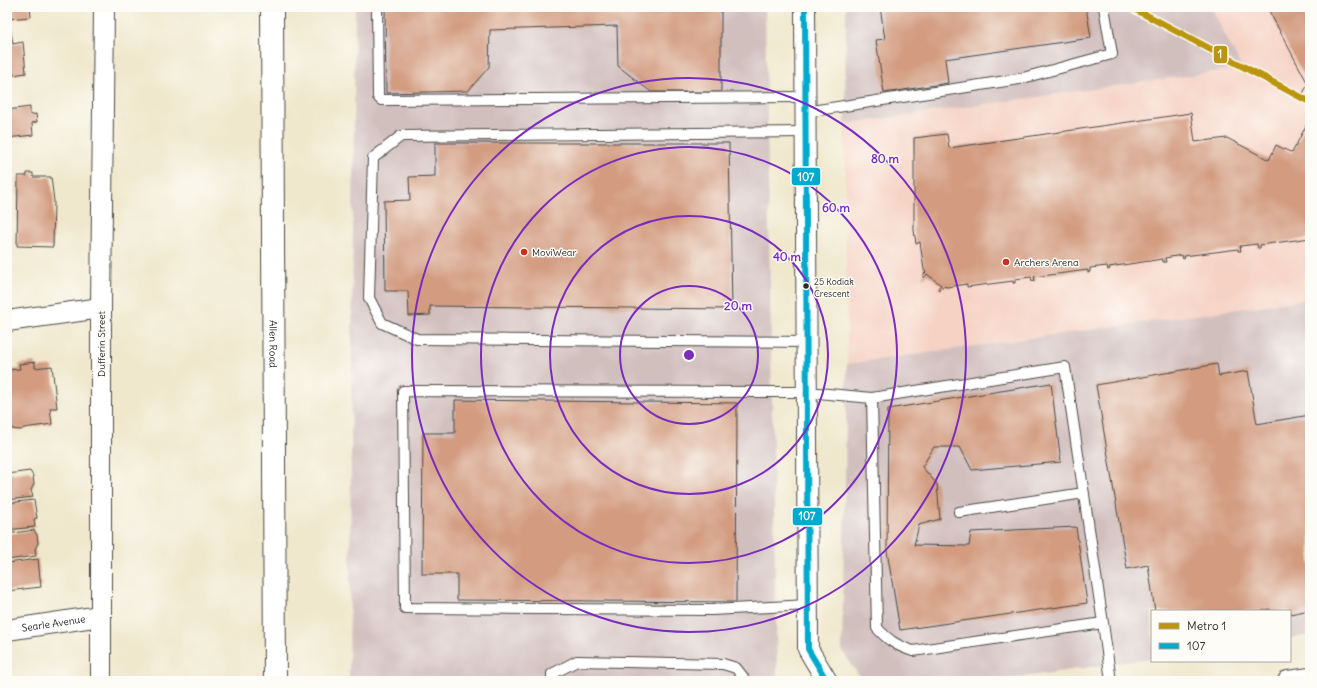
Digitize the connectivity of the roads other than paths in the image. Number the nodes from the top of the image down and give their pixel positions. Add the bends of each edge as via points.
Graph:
1 (104, 7) edge
2 (272, 7) edge
3 (376, 7) edge
4 (805, 7) edge
5 (1104, 7) edge
6 (805, 104) junction
7 (805, 132) junction
8 (101, 308) junction
9 (7, 321) edge
10 (807, 342) junction
11 (807, 392) junction
12 (872, 398) junction
13 (1084, 493) junction
14 (959, 512) dead end
15 (808, 605) junction
16 (100, 616) junction
17 (1103, 623) junction
18 (7, 630) edge
19 (1310, 678) edge
20 (101, 681) edge
21 (275, 681) edge
22 (552, 681) edge
23 (743, 681) edge
24 (827, 681) edge
25 (1111, 681) edge
26 (1288, 681) edge

1 - 8 street, Dufferin Street
2 - 21 main road, Allen Road
3 - 6 lane via 378,98 381,100
4 - 6 street
5 - 6 lane via 1112,54 1019,79
6 - 7 street
7 - 10 street
7 - 10 lane via 401,136 373,158 369,298 382,323 417,339
8 - 9 street
8 - 16 street, Dufferin Street
10 - 11 street
11 - 12 lane
11 - 15 street
11 - 15 lane via 403,391 405,608 712,610
12 - 13 lane via 1065,367
12 - 17 lane via 877,628 886,638 898,647 913,651
13 - 14 lane
13 - 17 lane
15 - 24 street via 808,649
16 - 18 street, Searle Avenue
16 - 20 street, Dufferin Street
17 - 25 lane
19 - 26 street
22 - 23 lane via 552,674 577,661 723,664 736,668

